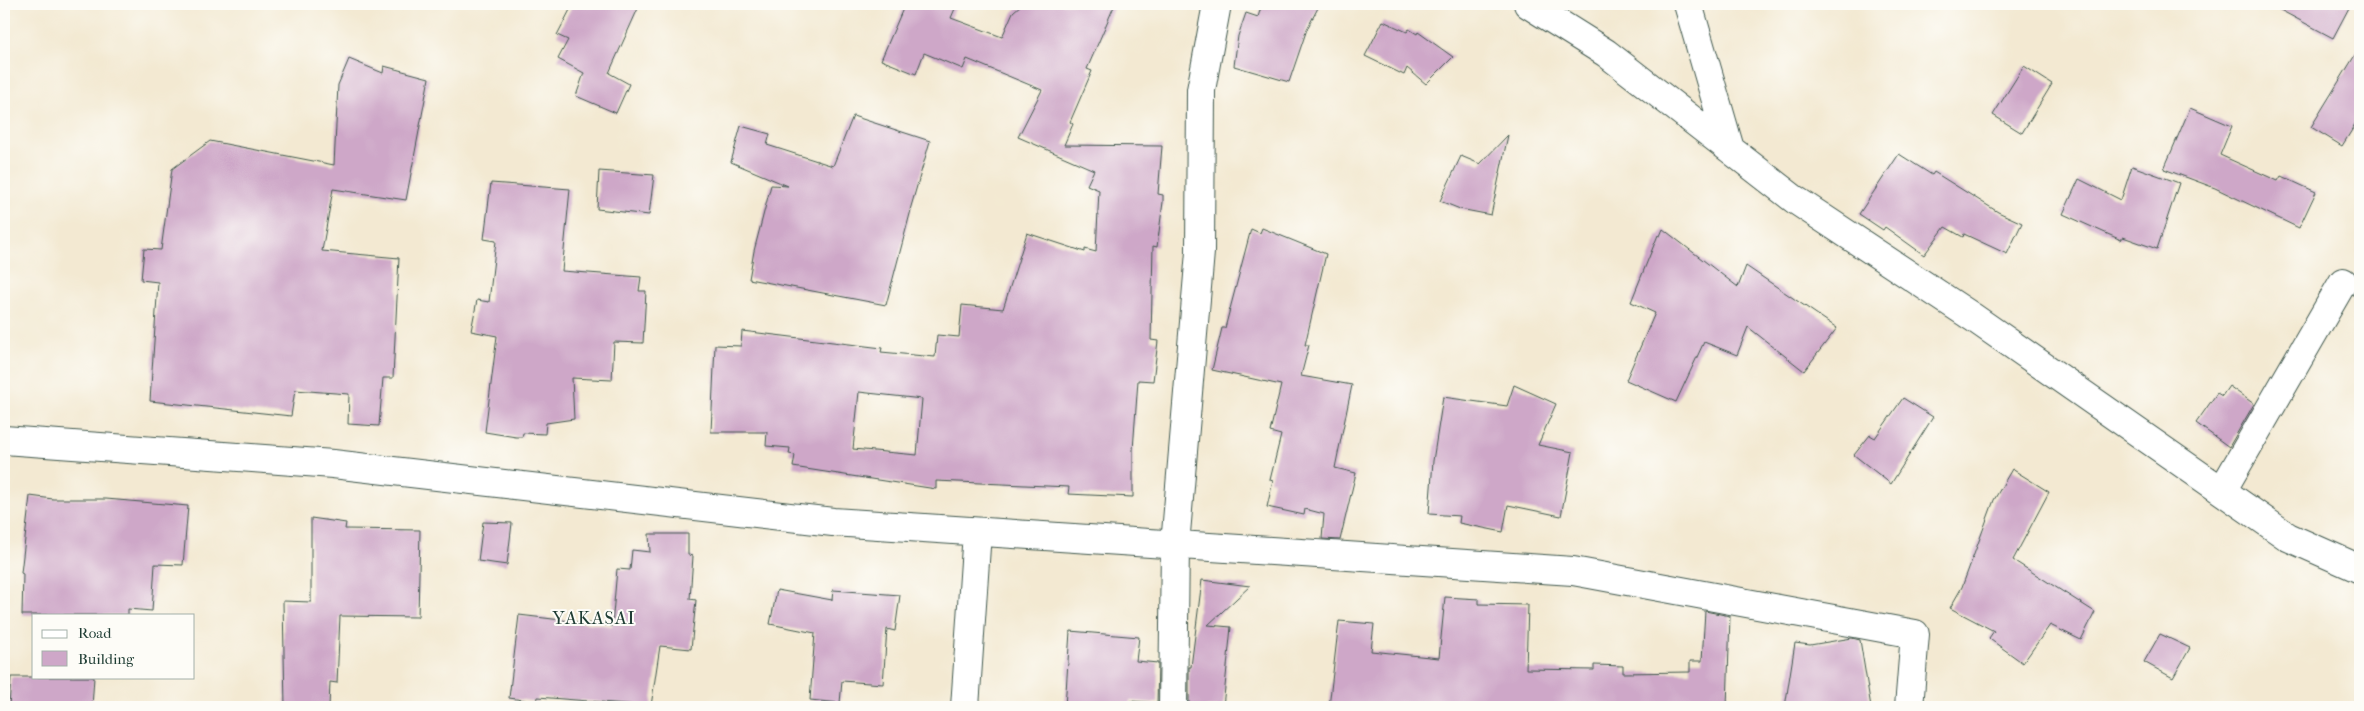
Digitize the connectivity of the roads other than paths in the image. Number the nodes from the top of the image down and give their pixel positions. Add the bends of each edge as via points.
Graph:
1 (1217, 4) edge
2 (1528, 4) edge
3 (1688, 4) edge
4 (1730, 150) junction
5 (2343, 282) dead end
6 (4, 440) edge
7 (2222, 491) junction
8 (977, 532) junction
9 (1175, 545) junction
10 (2360, 569) edge
11 (965, 707) edge
12 (1173, 707) edge
13 (1909, 707) edge

1 - 9 street via 1201,90 1200,252
2 - 4 street via 1606,53
3 - 4 street
4 - 7 street via 1794,199 1974,318
5 - 7 street
6 - 8 street via 333,464 832,522
7 - 10 street via 2288,537
8 - 9 street
8 - 11 street
9 - 12 street
9 - 13 street via 1574,571 1915,634

